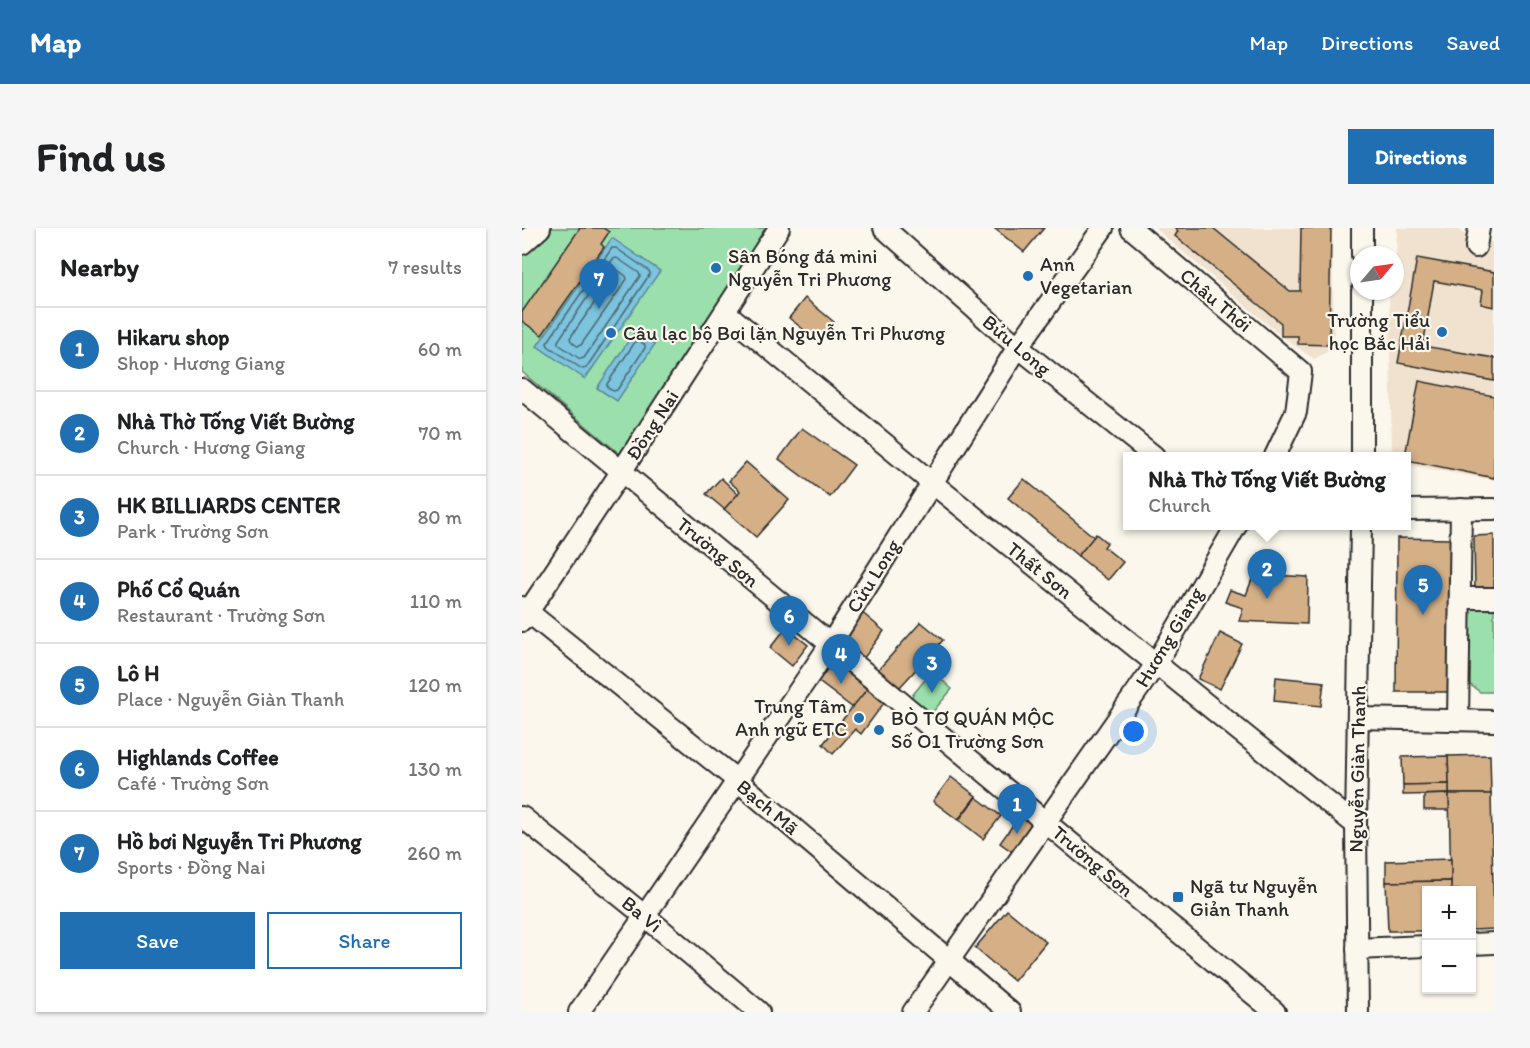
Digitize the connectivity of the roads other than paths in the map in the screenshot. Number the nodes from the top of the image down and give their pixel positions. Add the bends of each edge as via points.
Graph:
1 (540, 228) edge
2 (779, 228) edge
3 (884, 228) edge
4 (1103, 228) edge
5 (1131, 228) edge
6 (1362, 228) edge
7 (522, 244) edge
8 (1362, 246) edge
9 (1362, 300) edge
10 (725, 312) junction
11 (1018, 347) junction
12 (522, 389) edge
13 (1149, 452) edge
14 (1277, 452) edge
15 (1362, 452) edge
16 (621, 472) junction
17 (931, 482) junction
18 (1461, 509) junction
19 (1494, 509) edge
20 (1411, 510) edge
21 (1233, 530) edge
22 (1361, 530) edge
23 (1460, 598) junction
24 (1494, 598) edge
25 (524, 613) edge
26 (830, 645) junction
27 (1156, 664) junction
28 (1358, 718) junction
29 (1458, 720) junction
30 (1494, 721) edge
31 (738, 781) junction
32 (522, 817) edge
33 (1045, 821) junction
34 (1356, 825) junction
35 (645, 916) junction
36 (1494, 943) edge
37 (1476, 944) edge
38 (1422, 946) edge
39 (1358, 949) junction
40 (949, 961) junction
41 (579, 1012) edge
42 (759, 1012) edge
43 (913, 1012) edge
44 (1010, 1012) edge
45 (1275, 1012) edge
46 (1358, 1012) edge

1 - 7 street
2 - 10 street, Đồng Nai
3 - 11 street, Bửu Long
4 - 11 street, Cửu Long
5 - 14 street, Châu Thới via 1301,372 1296,412
6 - 8 street
9 - 15 street
10 - 16 street, Đồng Nai
10 - 17 street, Thất Sơn
11 - 13 street, Bửu Long
11 - 17 street, Cửu Long
12 - 16 street, Trường Sơn
16 - 25 street, Đồng Nai
16 - 26 street, Trường Sơn
17 - 26 street, Cửu Long
17 - 27 street, Thất Sơn
18 - 19 street
18 - 20 street
18 - 23 street
21 - 27 street, Hương Giang
22 - 28 street, Nguyễn Giàn Thanh
23 - 24 street
23 - 29 street
25 - 31 street, Bạch Mã
26 - 31 street, Cửu Long
26 - 33 street, Trường Sơn
27 - 33 street, Hương Giang
27 - 34 street, Thất Sơn
28 - 29 street
28 - 34 street, Nguyễn Giàn Thanh
29 - 30 street
31 - 35 street, Cửu Long
31 - 40 street, Bạch Mã
32 - 35 street, Ba Vì
33 - 40 street, Hương Giang
33 - 45 street, Trường Sơn
34 - 39 street, Nguyễn Giàn Thanh
35 - 41 street, Cửu Long
35 - 42 street, Ba Vì
36 - 37 street
38 - 39 street
39 - 46 street, Nguyễn Giàn Thanh
40 - 43 street, Hương Giang
40 - 44 street, Bạch Mã

